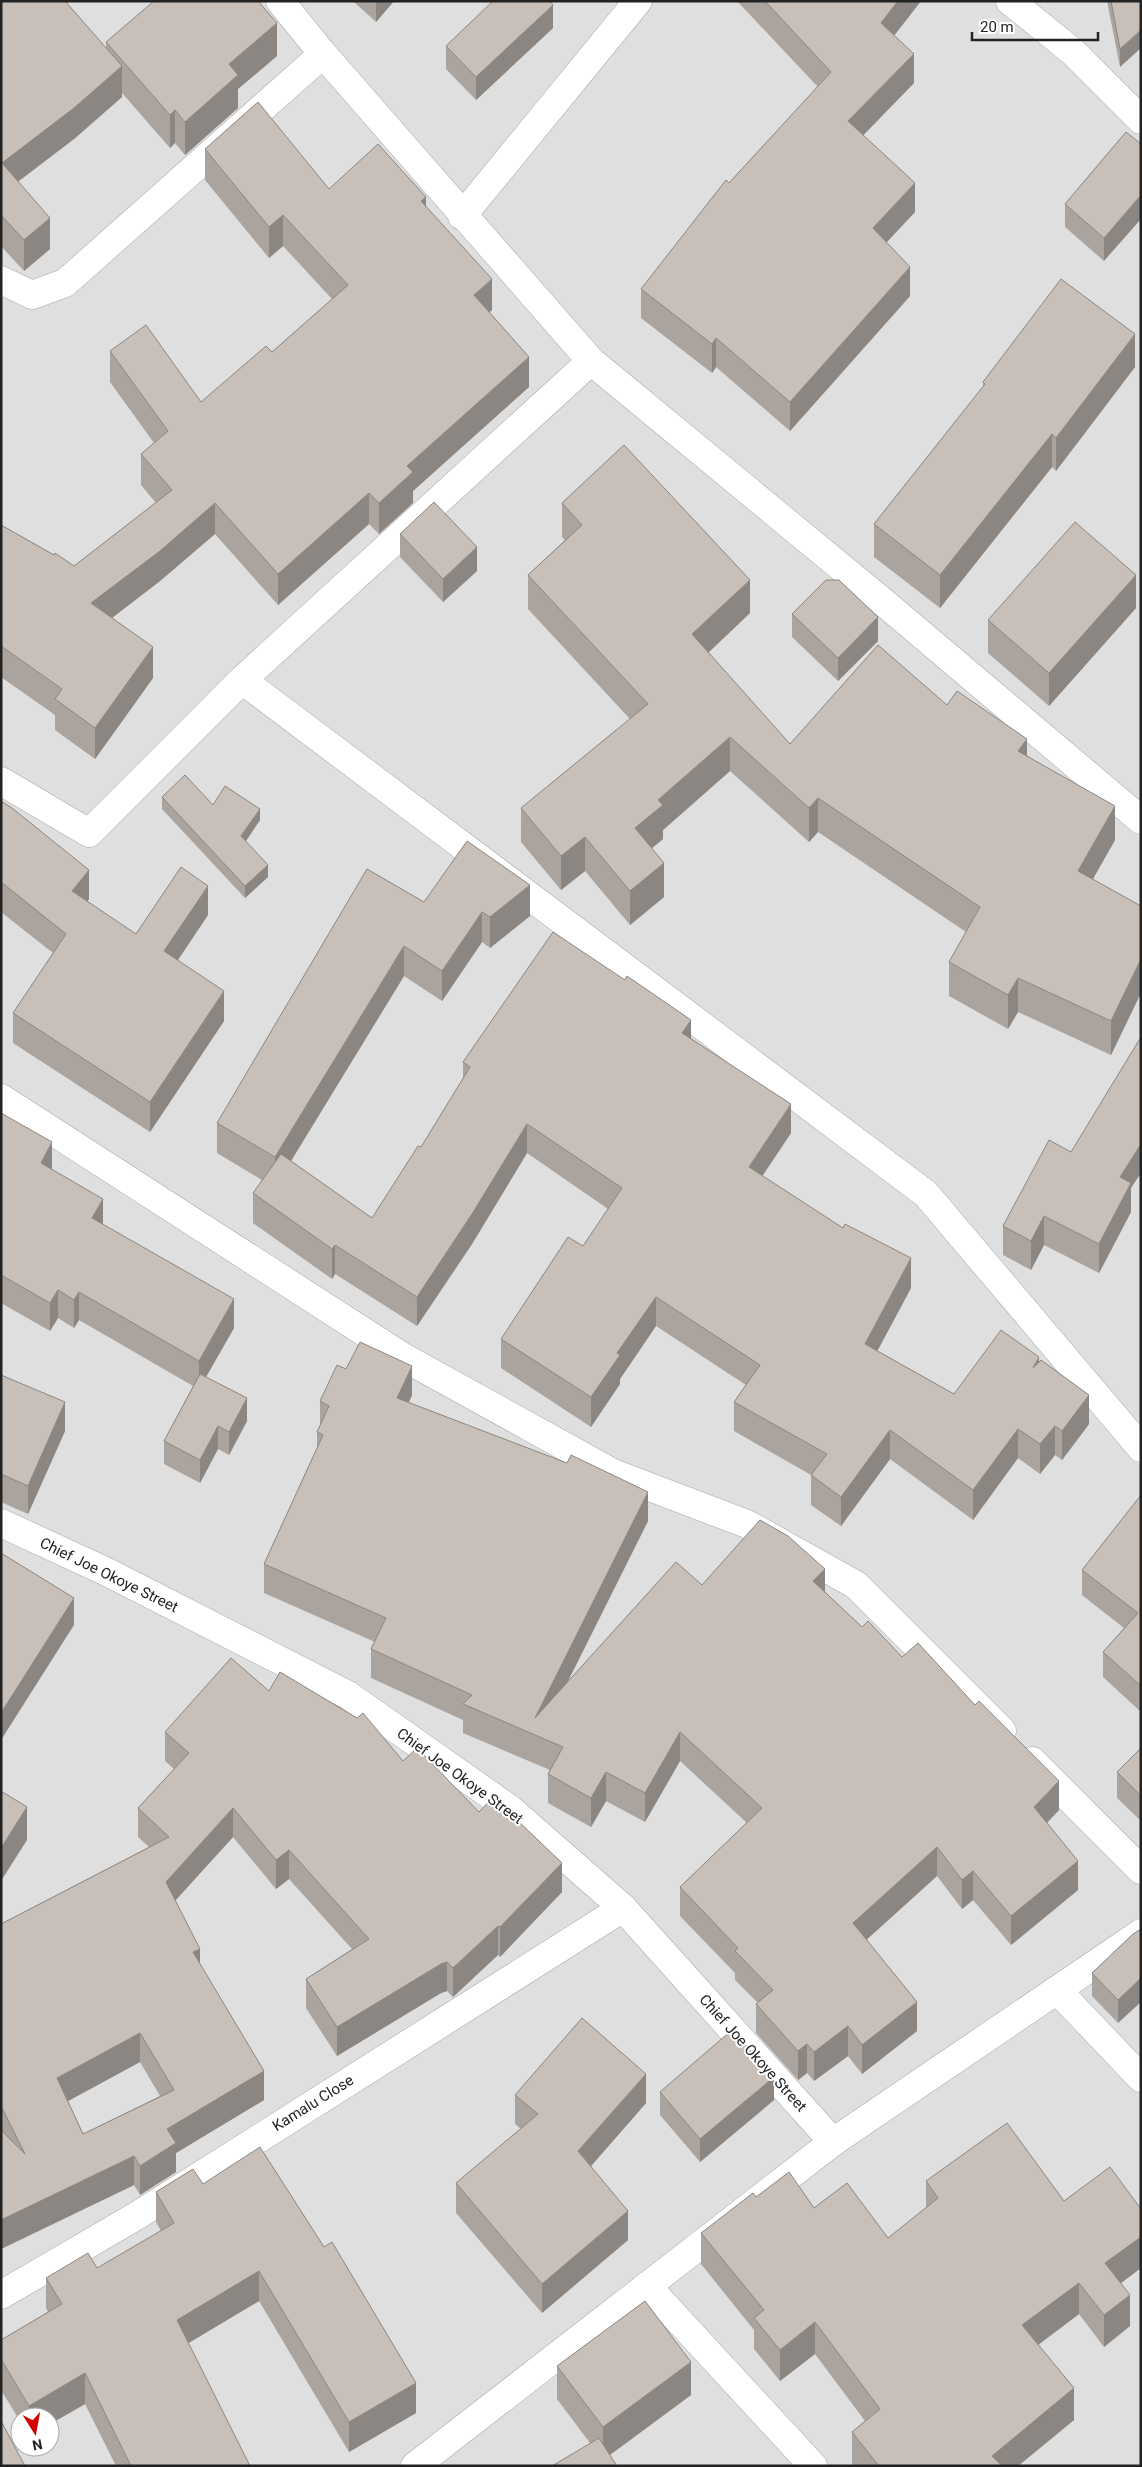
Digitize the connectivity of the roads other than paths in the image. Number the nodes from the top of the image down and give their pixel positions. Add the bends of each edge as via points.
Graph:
1 (280, 1) edge
2 (638, 1) edge
3 (1010, 1) edge
4 (323, 54) junction
5 (1141, 120) edge
6 (462, 216) junction
7 (1, 280) edge
8 (591, 361) junction
9 (242, 680) junction
10 (1, 780) edge
11 (1141, 820) edge
12 (1, 1098) edge
13 (1141, 1448) edge
14 (1, 1524) edge
15 (1141, 1870) edge
16 (623, 1908) junction
17 (1141, 1933) edge
18 (1057, 1990) junction
19 (1141, 2078) edge
20 (833, 2142) junction
21 (647, 2286) junction
22 (1, 2295) edge
23 (415, 2466) edge
24 (813, 2466) edge

1 - 4 street
2 - 6 street
3 - 5 street via 1073,52
4 - 6 street
4 - 7 street via 65,283 32,295
6 - 8 street
8 - 9 street
8 - 11 street
9 - 10 street via 90,833
9 - 13 street via 926,1194
12 - 15 street via 403,1357 613,1473 747,1524 856,1585
14 - 16 street, Chief Joe Okoye Street via 107,1572 348,1695 510,1809
16 - 20 street, Chief Joe Okoye Street
16 - 22 street, Kamalu Close via 138,2215
17 - 18 street
18 - 19 street
18 - 20 street
20 - 21 street
21 - 23 street
21 - 24 street

